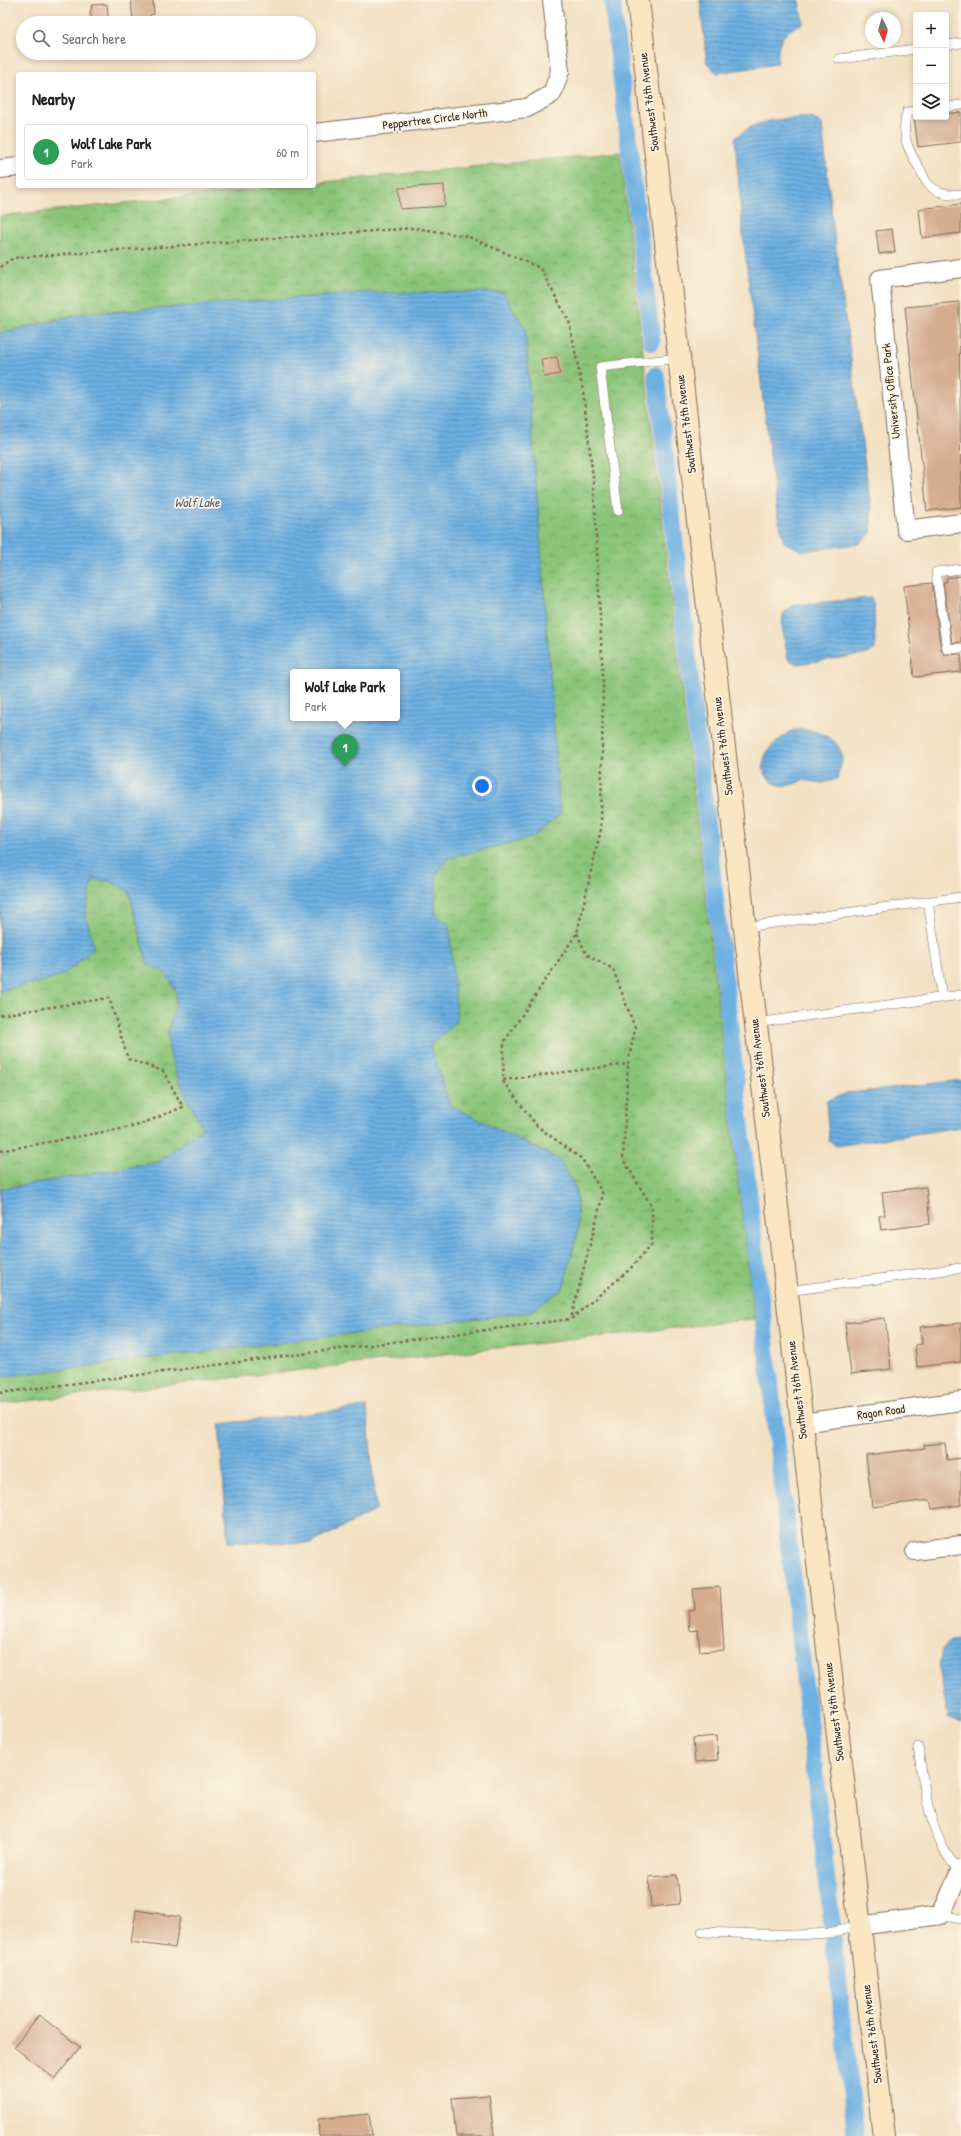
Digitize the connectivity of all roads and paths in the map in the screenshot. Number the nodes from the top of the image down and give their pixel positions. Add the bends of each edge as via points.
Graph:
1 (552, 0) edge
2 (638, 0) edge
3 (961, 43) edge
4 (949, 45) edge
5 (913, 49) edge
6 (839, 59) dead end
7 (961, 105) edge
8 (949, 107) edge
9 (913, 111) edge
10 (316, 133) edge
11 (16, 167) edge
12 (0, 169) edge
13 (961, 194) edge
14 (0, 267) edge
15 (961, 268) edge
16 (679, 358) junction
17 (618, 512) dead end
18 (961, 523) edge
19 (961, 569) edge
20 (961, 648) edge
21 (961, 897) edge
22 (928, 901) junction
23 (744, 928) junction
24 (577, 933) junction
25 (961, 995) edge
26 (942, 998) junction
27 (0, 1015) edge
28 (755, 1023) junction
29 (628, 1064) junction
30 (503, 1080) junction
31 (0, 1151) edge
32 (961, 1268) edge
33 (786, 1291) junction
34 (571, 1318) junction
35 (0, 1393) edge
36 (961, 1401) edge
37 (801, 1423) junction
38 (961, 1545) edge
39 (915, 1551) dead end
40 (918, 1747) dead end
41 (960, 1870) edge
42 (941, 1915) junction
43 (961, 1919) edge
44 (860, 1926) junction
45 (702, 1932) dead end
46 (884, 2136) edge

1 - 10 street, Peppertree Circle North via 560,71 552,94 527,108
2 - 16 street, Southwest 76th Avenue
3 - 4 lane
5 - 6 lane
7 - 8 lane
9 - 13 lane via 907,112 903,129 908,151 929,185 942,192
11 - 12 street
14 - 24 path via 14,258 414,228 468,236 540,268 569,321 583,392 594,486 603,683 600,829
15 - 18 street, University Office Park via 880,279 906,530
16 - 17 lane via 600,367
16 - 23 street, Southwest 76th Avenue
19 - 20 lane via 936,572 947,649
21 - 22 lane
22 - 23 lane
22 - 26 lane
23 - 28 street, Southwest 76th Avenue
24 - 29 path via 586,954 613,969 635,1028
24 - 30 path via 504,1042
25 - 26 lane
26 - 28 lane
27 - 31 path via 109,998 128,1059 163,1071 183,1107 136,1126
28 - 33 street, Southwest 76th Avenue
29 - 30 path
29 - 34 path via 623,1159 652,1206 652,1244 629,1270
30 - 34 path via 537,1126 582,1159 603,1194
32 - 33 lane
33 - 37 street, Southwest 76th Avenue
34 - 35 path
36 - 37 street, Ragon Road
37 - 44 street, Southwest 76th Avenue
38 - 39 street
40 - 41 lane via 922,1778 938,1841 948,1859
41 - 42 street
42 - 43 lane
42 - 44 street
44 - 45 lane via 829,1933 796,1935
44 - 46 street, Southwest 76th Avenue

